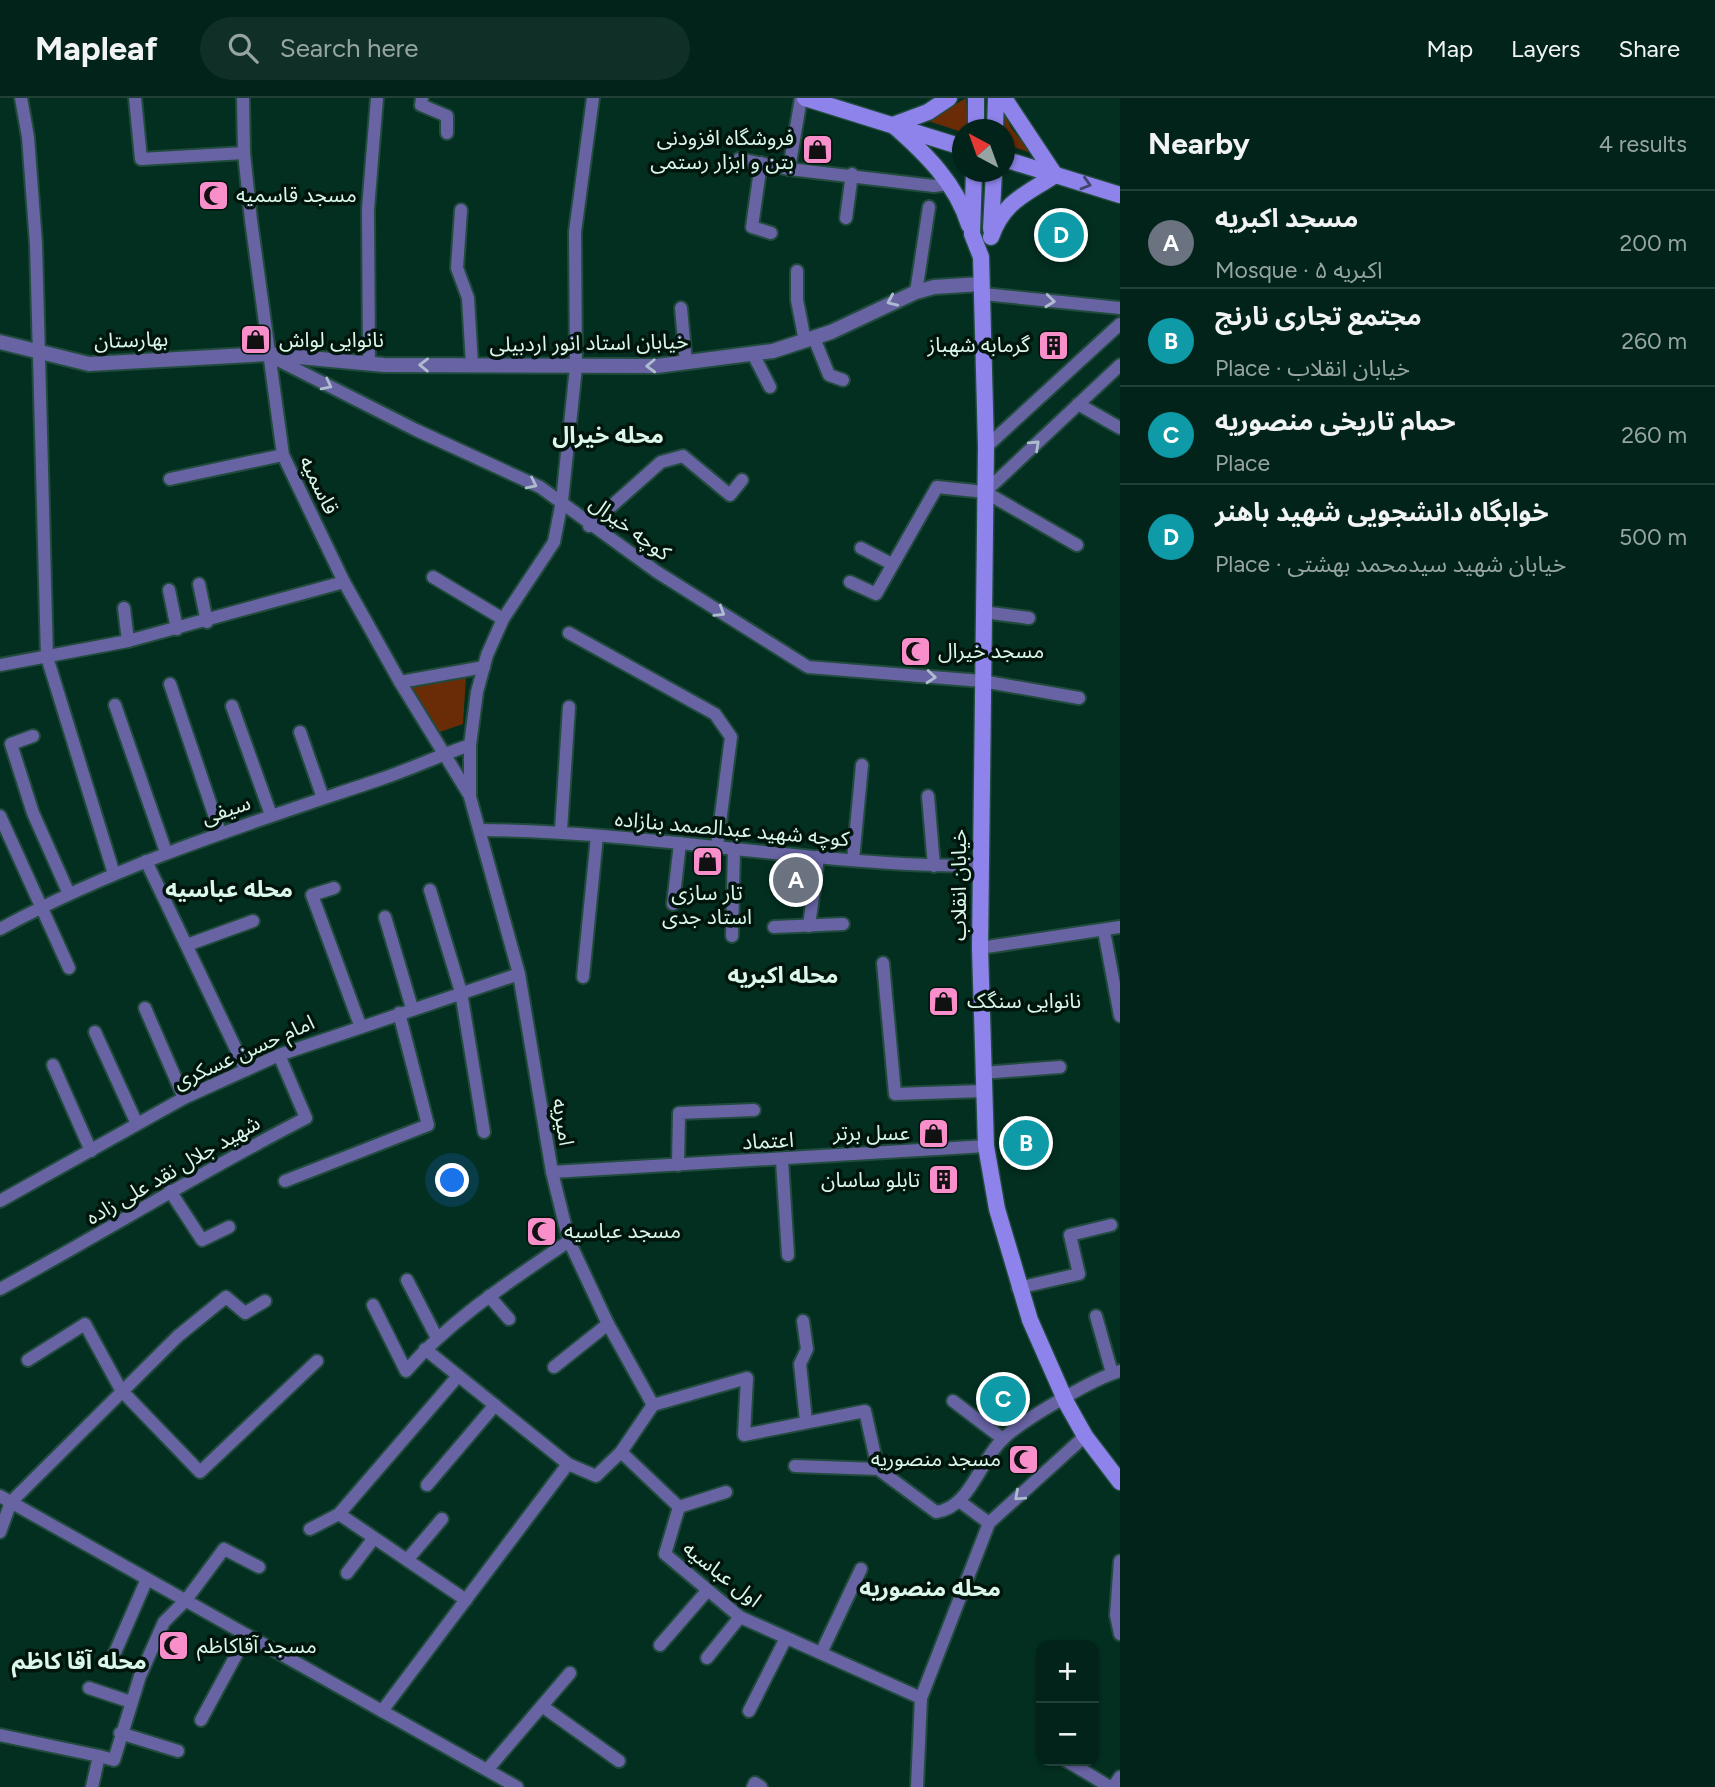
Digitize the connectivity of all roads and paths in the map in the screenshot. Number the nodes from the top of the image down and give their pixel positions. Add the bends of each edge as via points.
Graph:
1 (21, 98) edge
2 (135, 98) edge
3 (243, 98) edge
4 (377, 98) edge
5 (422, 98) edge
6 (593, 98) edge
7 (803, 98) edge
8 (949, 98) edge
9 (976, 98) edge
10 (996, 98) edge
11 (1004, 98) edge
12 (975, 119) edge
13 (995, 119) edge
14 (893, 125) junction
15 (447, 133) dead end
16 (952, 144) edge
17 (244, 153) junction
18 (738, 159) dead end
19 (1015, 162) edge
20 (761, 163) junction
21 (789, 169) junction
22 (852, 174) junction
23 (1055, 175) junction
24 (974, 182) edge
25 (994, 182) edge
26 (948, 184) junction
27 (1120, 195) edge
28 (929, 207) dead end
29 (461, 209) dead end
30 (846, 218) dead end
31 (771, 233) dead end
32 (972, 234) junction
33 (991, 237) junction
34 (981, 257) junction
35 (797, 271) dead end
36 (982, 289) junction
37 (916, 292) junction
38 (681, 308) dead end
39 (1120, 308) edge
40 (1120, 324) edge
41 (809, 339) junction
42 (0, 342) edge
43 (38, 354) junction
44 (267, 354) junction
45 (753, 354) junction
46 (686, 363) junction
47 (369, 364) junction
48 (1120, 365) edge
49 (472, 366) junction
50 (576, 367) junction
51 (843, 380) dead end
52 (770, 387) dead end
53 (1079, 404) junction
54 (1120, 428) edge
55 (986, 447) junction
56 (283, 455) junction
57 (170, 479) dead end
58 (742, 480) dead end
59 (985, 492) junction
60 (562, 502) junction
61 (589, 526) junction
62 (1077, 544) dead end
63 (861, 548) dead end
64 (892, 564) junction
65 (433, 577) dead end
66 (344, 582) junction
67 (850, 582) dead end
68 (199, 584) dead end
69 (169, 590) dead end
70 (124, 608) dead end
71 (983, 612) junction
72 (1029, 618) dead end
73 (503, 620) junction
74 (207, 622) junction
75 (177, 629) junction
76 (569, 633) dead end
77 (128, 641) junction
78 (47, 657) junction
79 (0, 665) edge
80 (484, 667) junction
81 (982, 681) junction
82 (400, 682) junction
83 (170, 684) dead end
84 (1079, 698) dead end
85 (115, 705) dead end
86 (232, 706) dead end
87 (569, 707) dead end
88 (300, 732) dead end
89 (33, 736) dead end
90 (470, 744) junction
91 (442, 754) junction
92 (862, 765) dead end
93 (928, 796) dead end
94 (471, 797) junction
95 (323, 798) junction
96 (271, 815) junction
97 (0, 816) edge
98 (480, 830) junction
99 (561, 831) junction
100 (219, 832) junction
101 (597, 836) junction
102 (680, 843) junction
103 (717, 846) junction
104 (734, 848) junction
105 (166, 852) junction
106 (818, 857) junction
107 (853, 860) junction
108 (146, 861) junction
109 (934, 866) junction
110 (980, 866) junction
111 (114, 874) junction
112 (334, 888) dead end
113 (430, 890) dead end
114 (69, 894) junction
115 (673, 904) dead end
116 (40, 907) junction
117 (385, 917) dead end
118 (253, 921) dead end
119 (843, 924) dead end
120 (809, 926) junction
121 (774, 927) dead end
122 (1120, 927) edge
123 (0, 929) edge
124 (1104, 931) junction
125 (732, 936) dead end
126 (187, 945) junction
127 (980, 948) junction
128 (883, 963) dead end
129 (69, 968) dead end
130 (519, 974) junction
131 (583, 977) dead end
132 (461, 992) junction
133 (145, 1008) dead end
134 (412, 1009) junction
135 (398, 1013) junction
136 (1120, 1016) edge
137 (360, 1025) junction
138 (94, 1032) dead end
139 (279, 1055) junction
140 (53, 1065) dead end
141 (1060, 1068) dead end
142 (246, 1070) junction
143 (982, 1073) junction
144 (983, 1091) junction
145 (184, 1098) junction
146 (754, 1110) dead end
147 (137, 1125) junction
148 (484, 1132) dead end
149 (986, 1146) junction
150 (90, 1151) junction
151 (782, 1160) junction
152 (678, 1165) junction
153 (552, 1172) junction
154 (285, 1181) dead end
155 (170, 1191) junction
156 (0, 1201) edge
157 (1111, 1225) dead end
158 (229, 1227) dead end
159 (569, 1241) junction
160 (788, 1255) dead end
161 (407, 1280) dead end
162 (1018, 1288) junction
163 (0, 1289) edge
164 (489, 1296) junction
165 (265, 1301) dead end
166 (373, 1305) dead end
167 (1096, 1316) dead end
168 (509, 1319) dead end
169 (803, 1321) dead end
170 (608, 1324) junction
171 (438, 1338) junction
172 (425, 1349) junction
173 (28, 1360) dead end
174 (317, 1361) dead end
175 (554, 1367) dead end
176 (1116, 1372) edge
177 (458, 1376) junction
178 (121, 1391) junction
179 (1064, 1398) junction
180 (953, 1401) dead end
181 (495, 1405) junction
182 (653, 1405) junction
183 (806, 1421) junction
184 (1085, 1436) junction
185 (1003, 1439) junction
186 (621, 1452) junction
187 (568, 1464) junction
188 (795, 1466) dead end
189 (878, 1469) junction
190 (1120, 1482) edge
191 (427, 1485) dead end
192 (726, 1492) dead end
193 (6, 1499) edge
194 (959, 1501) junction
195 (679, 1507) junction
196 (339, 1514) junction
197 (442, 1520) dead end
198 (989, 1523) junction
199 (310, 1529) dead end
200 (0, 1532) edge
201 (374, 1538) junction
202 (407, 1560) junction
203 (1120, 1561) edge
204 (259, 1567) dead end
205 (862, 1569) dead end
206 (347, 1573) dead end
207 (148, 1579) junction
208 (707, 1591) junction
209 (186, 1600) junction
210 (466, 1600) junction
211 (740, 1617) junction
212 (1120, 1634) edge
213 (247, 1635) junction
214 (786, 1639) junction
215 (660, 1645) dead end
216 (821, 1653) junction
217 (113, 1657) dead end
218 (707, 1658) dead end
219 (570, 1673) dead end
220 (89, 1688) dead end
221 (921, 1698) junction
222 (131, 1702) junction
223 (542, 1706) junction
224 (382, 1711) junction
225 (749, 1711) dead end
226 (201, 1720) dead end
227 (120, 1733) junction
228 (0, 1735) edge
229 (178, 1751) dead end
230 (99, 1756) junction
231 (618, 1761) dead end
232 (1076, 1766) edge
233 (487, 1770) junction
234 (1120, 1777) edge
235 (92, 1787) edge
236 (517, 1787) edge
237 (753, 1787) edge
238 (761, 1787) edge
239 (917, 1787) edge
240 (1112, 1787) edge

1 - 43 street via 36,244
2 - 17 street via 141,159
3 - 17 street, قاسمیه
4 - 47 street via 368,209
5 - 15 street via 421,105 447,116
6 - 50 street via 575,232
7 - 14 main road
7 - 21 street
8 - 14 main road
9 - 12 main road
10 - 13 main road
11 - 23 main road
14 - 16 main road
14 - 26 main road via 924,152
17 - 44 street, قاسمیه
18 - 20 street
19 - 23 main road
20 - 21 street
20 - 31 street via 752,227
21 - 22 street
22 - 26 street
22 - 30 street
23 -> 27 main road
23 - 33 main road via 1014,200 999,216
24 - 32 main road
25 - 33 main road
26 - 32 main road via 963,207
28 - 37 street
29 - 49 street via 457,268 468,298
32 - 34 main road
33 - 34 main road
34 - 36 main road, خیابان انقلاب
35 - 41 street via 797,300
36 - 37 street, خیابان استاد انور اردبیلی via 934,287
36 -> 39 street
36 - 55 main road, خیابان انقلاب
37 -> 41 street, خیابان استاد انور اردبیلی
38 - 46 street
40 - 55 street
41 - 45 street, خیابان استاد انور اردبیلی
41 - 51 street via 829,375
42 - 43 street, بهارستان
43 - 44 street, بهارستان via 89,364
43 - 78 street
44 - 47 street, خیابان استاد انور اردبیلی
44 - 56 street, قاسمیه
44 -> 60 street, کوچه خیرال via 540,487
45 - 46 street, خیابان استاد انور اردبیلی
45 - 52 street
46 -> 50 street, خیابان استاد انور اردبیلی
49 -> 47 street, خیابان استاد انور اردبیلی
48 - 53 street
49 - 50 street, خیابان استاد انور اردبیلی
50 - 60 street
53 - 54 street
59 -> 53 street
55 - 59 main road, خیابان انقلاب
56 - 57 street
56 - 66 street, قاسمیه
58 - 61 street via 730,495 683,456 661,462
59 - 62 street
59 - 64 street via 937,487
59 - 71 main road, خیابان انقلاب
60 - 61 street, کوچه خیرال
60 - 73 street via 554,542
61 -> 81 street, کوچه خیرال via 808,667
63 - 64 street
64 - 67 street via 876,594
65 - 73 street
66 - 74 street
66 - 82 street, قاسمیه
68 - 74 street
69 - 75 street
70 - 77 street
71 - 72 street
71 - 81 main road, خیابان انقلاب
73 - 80 street
74 - 75 street
75 - 77 street
76 - 103 street via 715,714 731,737
77 - 78 street
78 - 79 street
78 - 111 street
80 - 82 street
80 - 90 street
81 - 84 street, کوچه خیرال
81 - 110 main road, خیابان انقلاب
82 - 91 street, قاسمیه
83 - 100 street
85 - 105 street
86 - 96 street
87 - 99 street
88 - 95 street
89 - 114 street via 11,744 33,813
90 - 91 street, سیفی
90 - 94 street
91 - 94 street, قاسمیه
91 - 95 street, سیفی
92 - 107 street
93 - 109 street
94 - 98 street, امیریه
95 - 96 street, سیفی
96 - 100 street, سیفی
97 - 116 street
98 - 99 street, کوچه شهید عبدالصمد بنازاده
98 - 130 street, امیریه
99 - 101 street, کوچه شهید عبدالصمد بنازاده
100 - 105 street, سیفی
101 - 102 street, کوچه شهید عبدالصمد بنازاده
101 - 131 street
102 - 103 street, کوچه شهید عبدالصمد بنازاده
102 - 115 street
103 - 104 street, کوچه شهید عبدالصمد بنازاده
104 - 106 street, کوچه شهید عبدالصمد بنازاده
104 - 125 street
105 - 108 street, سیفی
106 - 107 street, کوچه شهید عبدالصمد بنازاده
106 - 120 street
107 - 109 street, کوچه شهید عبدالصمد بنازاده
108 - 111 street, سیفی
108 - 126 street
109 - 110 street, کوچه شهید عبدالصمد بنازاده
110 - 127 main road, خیابان انقلاب
111 - 114 street, سیفی
112 - 137 street via 312,895
113 - 132 street
114 - 116 street, سیفی
116 - 123 street, سیفی
116 - 129 street
117 - 134 street
118 - 126 street
119 - 120 street
120 - 121 street
122 - 124 street
124 - 127 street
124 - 136 street
126 - 142 street
127 - 143 main road, خیابان انقلاب
128 - 144 street via 895,1094
130 - 132 street, امام حسن عسکری
130 - 153 street, امیریه
132 - 134 street, امام حسن عسکری
132 - 148 street
133 - 145 street
134 - 135 street, امام حسن عسکری
135 - 137 street, امام حسن عسکری
135 - 154 street via 428,1125
137 - 139 street, امام حسن عسکری
138 - 147 street
139 - 142 street, امام حسن عسکری
139 - 155 street, شهید جلال نقد علی زاده via 306,1118
140 - 150 street
141 - 143 street
142 - 145 street, امام حسن عسکری
143 - 144 main road, خیابان انقلاب
144 - 149 main road, خیابان انقلاب
145 - 147 street, امام حسن عسکری
146 - 152 street via 679,1112
147 - 150 street, امام حسن عسکری
149 - 151 street, اعتماد
149 - 162 main road, خیابان انقلاب
150 - 156 street, امام حسن عسکری
151 - 152 street, اعتماد
151 - 160 street
152 - 153 street, اعتماد
153 - 159 street, امیریه
155 - 158 street via 202,1240
155 - 163 street, شهید جلال نقد علی زاده
157 - 162 street via 1070,1235 1079,1274
159 - 164 street
159 - 170 street, امیریه
161 - 171 street
162 - 179 main road, خیابان انقلاب
164 - 168 street
164 - 171 street
165 - 178 street via 245,1313 226,1297 177,1336
166 - 172 street via 406,1371
167 - 176 street
169 - 183 street via 807,1349 800,1364
170 - 175 street
170 - 182 street, امیریه
171 - 172 street
172 - 177 street
173 - 178 street via 85,1324
174 - 178 street via 200,1472
176 - 179 street
177 - 181 street
177 - 196 street
178 - 193 street
179 - 184 main road, خیابان انقلاب
179 - 185 street
180 - 185 street
181 - 187 street
181 - 191 street
182 - 183 street via 747,1378 744,1435
182 - 186 street
183 - 189 street via 865,1411
184 - 190 main road, خیابان انقلاب
184 -> 198 street
185 - 194 street
186 - 187 street via 596,1476
186 - 195 street
187 - 210 street
188 - 189 street
189 - 194 street via 936,1512 947,1511
192 - 195 street
193 - 200 street
193 - 207 street
194 - 198 street
195 - 208 street, اول عباسیه via 665,1554
196 - 199 street
196 - 201 street
197 - 202 street
198 - 221 street
201 - 202 street
201 - 206 street
202 - 210 street
203 - 212 street via 1116,1615
204 - 209 street via 224,1549
205 - 216 street
207 - 209 street
207 - 217 street
208 - 211 street, اول عباسیه
208 - 215 street
209 - 213 street
209 - 222 street via 164,1622
210 - 224 street
211 - 214 street, اول عباسیه
211 - 218 street
213 - 224 street
213 - 226 street
214 - 216 street, اول عباسیه
214 - 225 street
216 - 221 street, اول عباسیه
219 - 223 street
220 - 222 street
221 - 239 street
222 - 227 street
223 - 231 street
223 - 233 street
224 - 233 street
227 - 229 street
227 - 230 street via 114,1759
228 - 230 street
230 - 235 street
232 - 240 street
233 - 236 street
234 - 240 street
237 - 238 street via 755,1783

